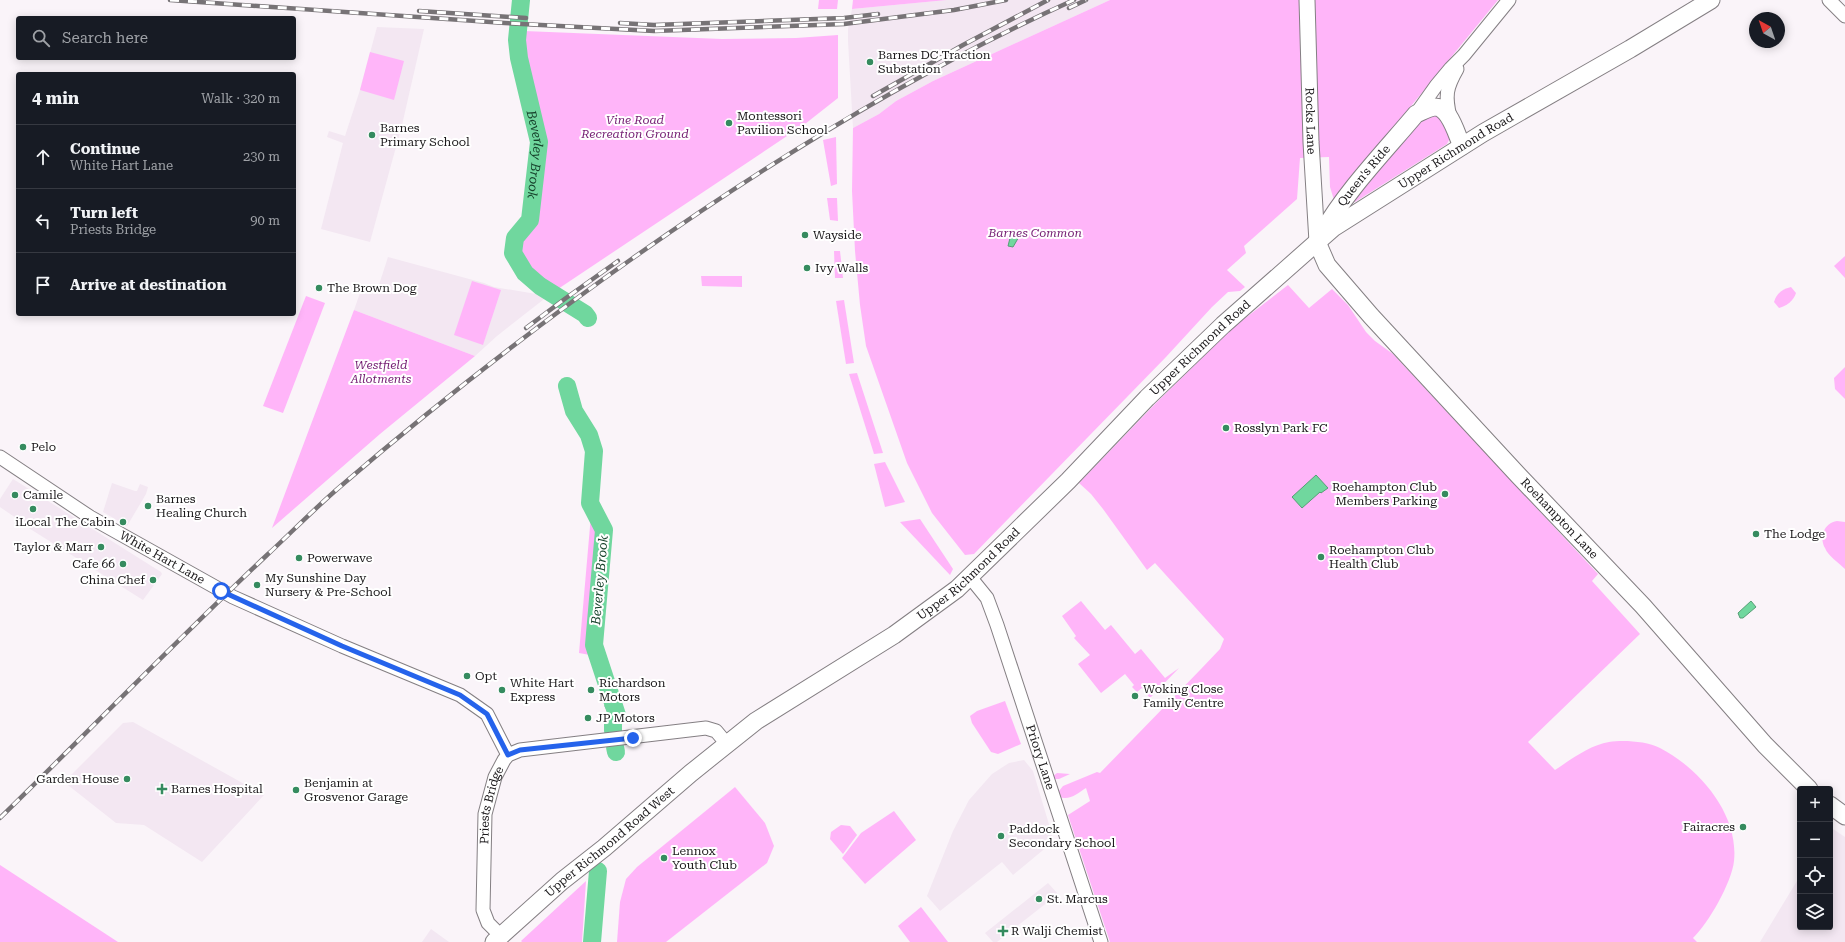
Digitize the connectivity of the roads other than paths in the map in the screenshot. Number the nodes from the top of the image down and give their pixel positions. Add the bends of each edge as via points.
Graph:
1 (1307, 0) edge
2 (1509, 0) edge
3 (1711, 0) edge
4 (1829, 0) edge
5 (1845, 16) edge
6 (1464, 56) junction
7 (1416, 114) junction
8 (1450, 117) junction
9 (1462, 146) junction
10 (1317, 242) junction
11 (0, 457) edge
12 (970, 577) junction
13 (727, 744) junction
14 (508, 755) junction
15 (1807, 786) edge
16 (1833, 807) edge
17 (1845, 816) edge
18 (498, 939) edge
19 (1101, 942) edge

1 - 10 main road, Rocks Lane
2 - 6 street, Queen's Ride
3 - 9 highway, Upper Richmond Road
4 - 5 street
6 - 7 street, Queen's Ride via 1422,102
6 - 8 street, Queen's Ride via 1448,87 1446,98
7 - 8 highway via 1436,107 1444,110
7 - 10 highway, Queen's Ride via 1330,219
8 - 9 highway, Queen's Ride
9 - 10 highway, Upper Richmond Road via 1333,228
10 - 12 highway, Upper Richmond Road via 1223,325 1147,398 1068,481
10 - 15 highway, Roehampton Lane via 1327,265 1370,316 1643,606 1765,745
11 - 14 street, White Hart Lane via 90,518 230,596 460,695 487,714
12 - 13 highway, Upper Richmond Road via 934,607 894,635 778,706
12 - 19 street, Priory Lane via 987,598 997,625
13 - 14 street, Priests Bridge via 716,731 706,728 520,750
13 - 18 highway, Upper Richmond Road West
14 - 18 street, Priests Bridge via 495,777 485,814 483,910
16 - 17 highway

